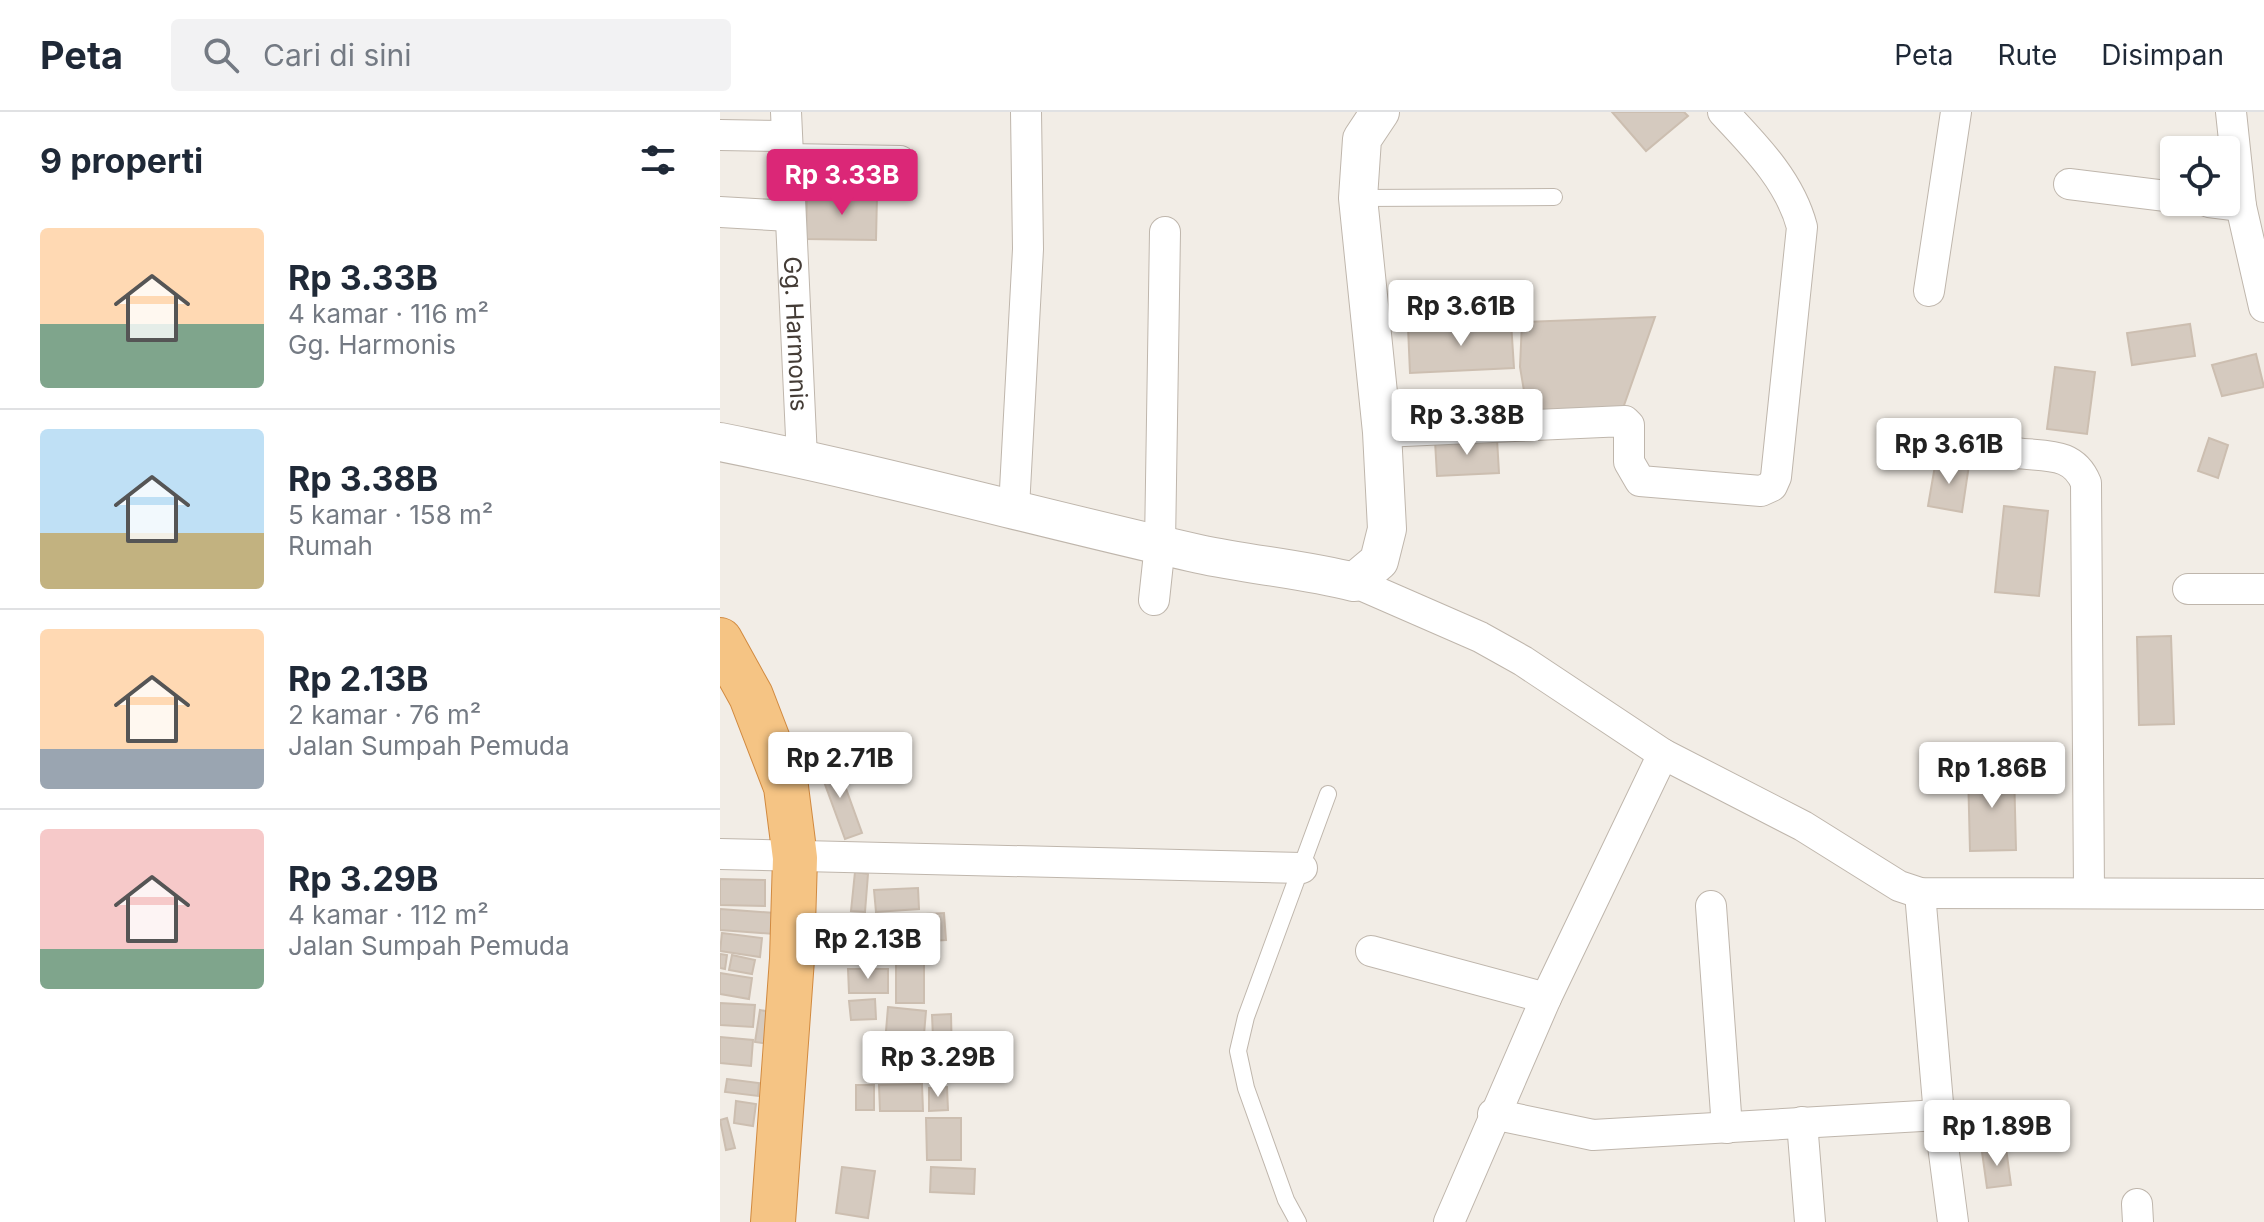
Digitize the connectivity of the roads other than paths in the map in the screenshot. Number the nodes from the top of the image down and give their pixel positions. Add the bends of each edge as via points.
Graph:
1 (1026, 112) edge
2 (1723, 112) edge
3 (1956, 112) edge
4 (2231, 115) edge
5 (1372, 117) edge
6 (720, 135) edge
7 (787, 135) edge
8 (900, 161) dead end
9 (2069, 184) dead end
10 (2160, 195) edge
11 (1554, 197) dead end
12 (1358, 198) junction
13 (2241, 206) joint
14 (720, 212) edge
15 (790, 216) junction
16 (1165, 232) dead end
17 (1929, 291) dead end
18 (2264, 307) edge
19 (1382, 432) junction
20 (1961, 438) dead end
21 (720, 442) edge
22 (802, 458) junction
23 (1014, 508) junction
24 (1160, 544) junction
25 (1354, 582) junction
26 (2188, 589) dead end
27 (2264, 589) edge
28 (1154, 600) dead end
29 (720, 640) edge
30 (735, 696) edge
31 (1663, 754) junction
32 (1328, 794) dead end
33 (720, 854) edge
34 (795, 858) junction
35 (1302, 868) junction
36 (2089, 891) junction
37 (1920, 893) junction
38 (2264, 894) edge
39 (1711, 906) dead end
40 (1371, 951) dead end
41 (1546, 998) junction
42 (1493, 1114) junction
43 (1939, 1115) junction
44 (1802, 1122) junction
45 (1727, 1128) junction
46 (773, 1222) edge
47 (1298, 1222) edge
48 (1449, 1222) edge
49 (1810, 1222) edge
50 (1953, 1222) edge

1 - 23 street via 1028,249
2 - 19 street via 1780,178 1802,227 1772,486 1761,491 1640,481 1629,462 1625,421
3 - 17 street
4 - 13 street
5 - 12 street via 1359,152
6 - 7 street
7 - 8 street
7 - 15 street, Gg. Harmonis
9 - 10 street
11 - 12 lane
12 - 19 street
13 - 18 street
14 - 15 street
15 - 22 street, Gg. Harmonis
16 - 24 street
19 - 25 street via 1387,529 1379,561
20 - 36 street via 2016,453 2059,456 2077,468 2086,483
21 - 22 street
22 - 23 street
23 - 24 street
24 - 25 street
24 - 28 street
25 - 31 street via 1480,637
26 - 27 street
29 - 30 highway
30 - 34 highway via 786,787
31 - 37 street
31 - 41 street
32 - 35 lane
33 - 34 street
34 - 35 street
34 - 46 highway
35 - 47 lane via 1238,1051 1246,1088
36 - 37 street
36 - 38 street
37 - 43 street
39 - 45 street
40 - 41 street
41 - 42 street
42 - 45 street via 1593,1135
42 - 48 street
43 - 44 street
43 - 50 street
44 - 45 street
44 - 49 street

